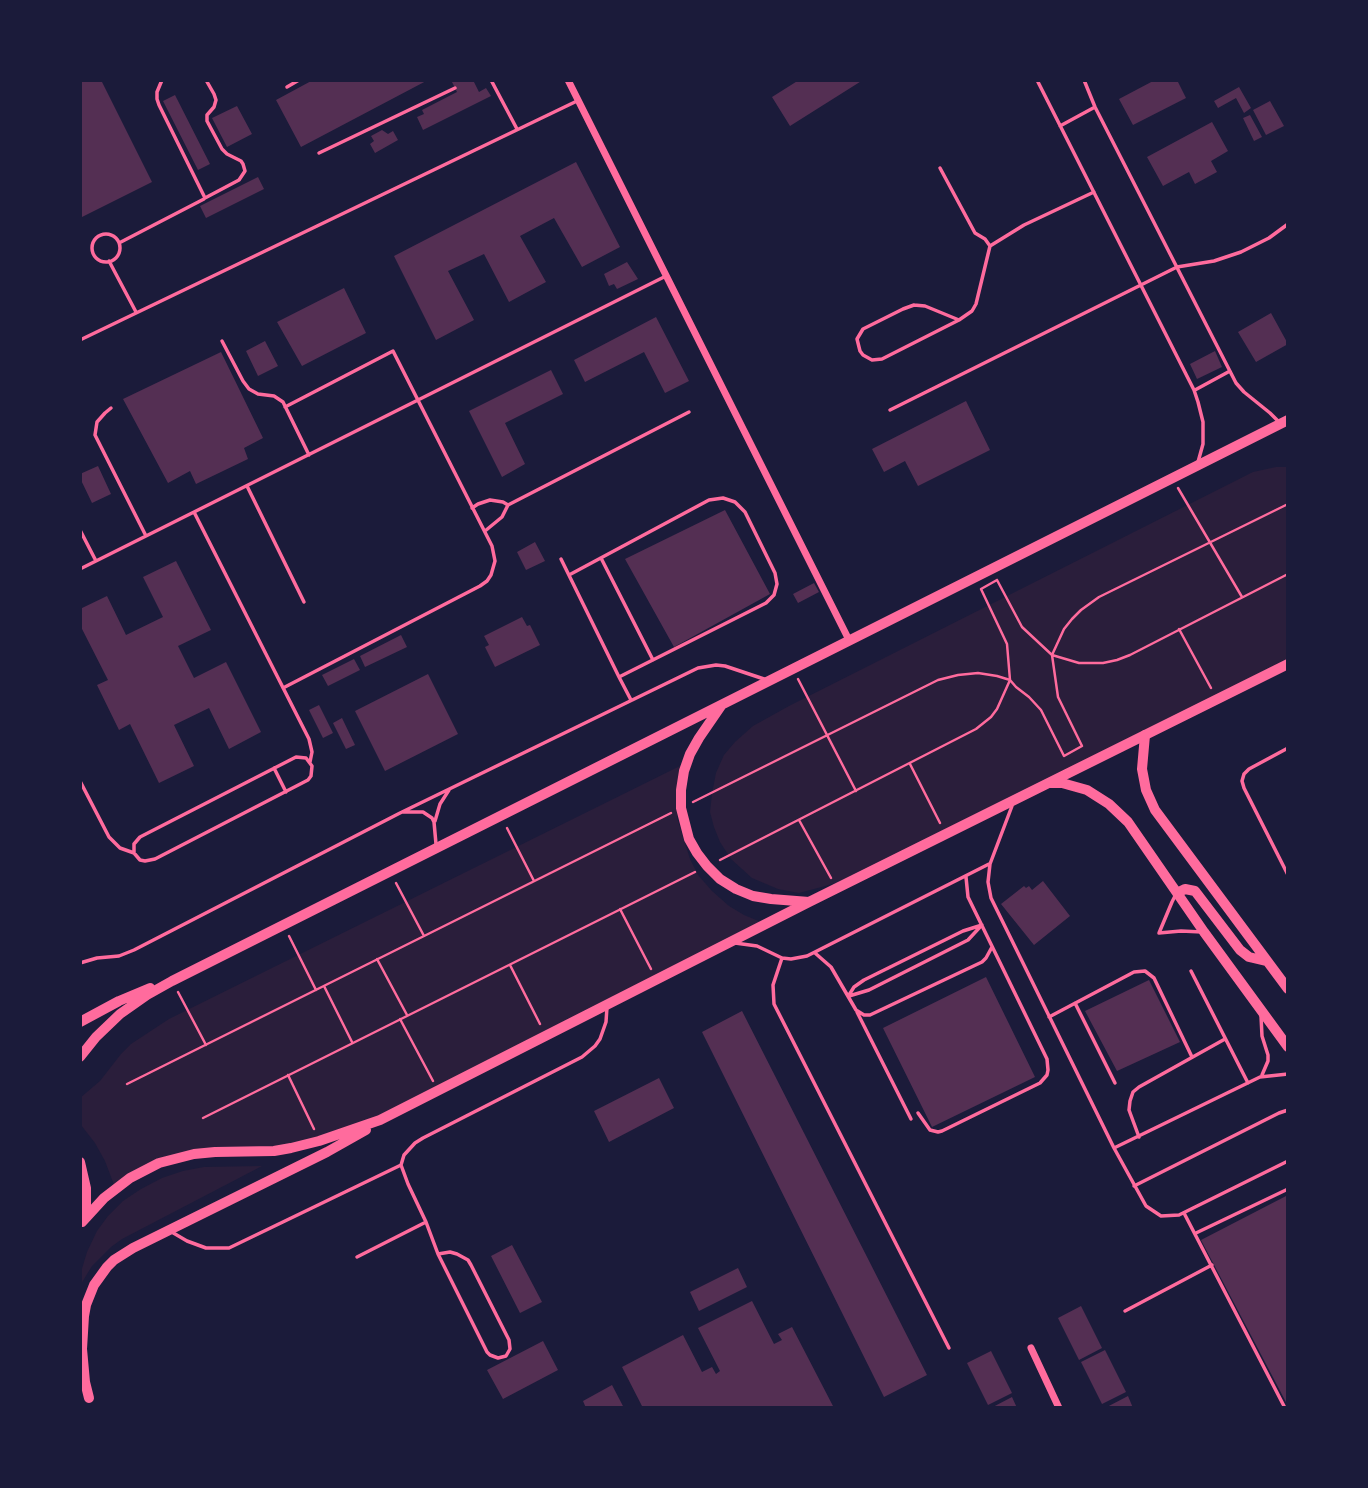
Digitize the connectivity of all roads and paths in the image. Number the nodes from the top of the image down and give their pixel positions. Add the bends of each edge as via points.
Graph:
1 (162, 80) edge
2 (205, 80) edge
3 (299, 80) edge
4 (491, 80) edge
5 (568, 80) edge
6 (1037, 80) edge
7 (1084, 80) edge
8 (286, 87) dead end
9 (455, 88) dead end
10 (578, 100) junction
11 (1095, 107) junction
12 (1060, 126) junction
13 (517, 130) junction
14 (319, 153) dead end
15 (940, 168) dead end
16 (1094, 192) junction
17 (205, 198) junction
18 (1287, 224) edge
19 (119, 243) junction
20 (990, 246) junction
21 (109, 261) junction
22 (1177, 267) junction
23 (666, 276) junction
24 (1140, 285) junction
25 (136, 313) junction
26 (959, 320) junction
27 (80, 340) edge
28 (222, 341) dead end
29 (1230, 371) junction
30 (1194, 390) junction
31 (418, 400) junction
32 (285, 407) junction
33 (111, 408) dead end
34 (890, 410) dead end
35 (689, 412) dead end
36 (1285, 424) edge
37 (309, 455) junction
38 (1197, 464) junction
39 (1172, 477) junction
40 (247, 485) junction
41 (1287, 504) edge
42 (508, 505) junction
43 (472, 508) junction
44 (194, 512) junction
45 (80, 530) edge
46 (484, 531) junction
47 (146, 536) junction
48 (1210, 542) junction
49 (601, 558) junction
50 (561, 559) dead end
51 (96, 561) junction
52 (80, 569) edge
53 (1287, 574) edge
54 (569, 575) junction
55 (1242, 597) junction
56 (304, 602) dead end
57 (1179, 629) junction
58 (849, 640) junction
59 (1052, 655) junction
60 (653, 660) junction
61 (1287, 664) edge
62 (793, 669) junction
63 (619, 677) junction
64 (1010, 680) junction
65 (769, 681) junction
66 (283, 688) junction
67 (1217, 699) junction
68 (631, 700) junction
69 (722, 704) junction
70 (827, 735) junction
71 (1145, 735) junction
72 (1287, 748) edge
73 (310, 762) junction
74 (910, 764) junction
75 (274, 768) junction
76 (80, 781) edge
77 (1049, 783) junction
78 (450, 788) junction
79 (856, 791) junction
80 (286, 792) junction
81 (1014, 800) junction
82 (681, 808) junction
83 (400, 813) junction
84 (501, 815) junction
85 (799, 820) junction
86 (435, 822) junction
87 (946, 834) junction
88 (436, 848) junction
89 (134, 853) junction
90 (990, 864) junction
91 (707, 866) junction
92 (390, 871) junction
93 (1287, 876) edge
94 (966, 877) junction
95 (534, 881) junction
96 (837, 889) junction
97 (1177, 893) junction
98 (809, 902) junction
99 (620, 909) junction
100 (283, 924) junction
101 (982, 925) junction
102 (1204, 932) junction
103 (424, 936) junction
104 (729, 943) junction
105 (992, 946) junction
106 (815, 953) junction
107 (80, 956) edge
108 (782, 958) junction
109 (377, 959) junction
110 (1266, 961) junction
111 (82, 963) edge
112 (510, 965) junction
113 (1191, 971) dead end
114 (657, 980) junction
115 (172, 981) junction
116 (324, 986) junction
117 (1287, 988) edge
118 (316, 990) junction
119 (848, 996) junction
120 (1075, 1003) junction
121 (607, 1005) junction
122 (856, 1010) junction
123 (1262, 1011) junction
124 (408, 1016) junction
125 (1049, 1017) junction
126 (400, 1019) junction
127 (80, 1022) edge
128 (546, 1036) junction
129 (1225, 1039) junction
130 (352, 1043) junction
131 (206, 1045) junction
132 (1287, 1047) edge
133 (80, 1057) edge
134 (1192, 1057) junction
135 (1287, 1074) edge
136 (288, 1075) junction
137 (1260, 1077) junction
138 (1115, 1083) dead end
139 (1248, 1083) junction
140 (127, 1084) dead end
141 (438, 1091) junction
142 (1287, 1110) edge
143 (918, 1113) dead end
144 (203, 1118) dead end
145 (911, 1119) dead end
146 (380, 1120) junction
147 (1139, 1137) junction
148 (319, 1141) junction
149 (1114, 1148) junction
150 (1287, 1161) edge
151 (80, 1162) edge
152 (401, 1165) junction
153 (1134, 1186) junction
154 (1287, 1189) edge
155 (1184, 1213) junction
156 (426, 1222) junction
157 (81, 1225) edge
158 (168, 1230) junction
159 (1195, 1233) junction
160 (438, 1254) junction
161 (357, 1257) dead end
162 (1212, 1265) junction
163 (1125, 1311) dead end
164 (949, 1348) dead end
165 (1031, 1348) dead end
166 (80, 1382) edge
167 (91, 1403) edge
168 (1059, 1408) edge
169 (1285, 1408) edge

1 - 17 lane via 159,105
2 - 17 lane via 216,100 207,121 222,149 241,161 245,171 239,180
3 - 8 lane
4 - 13 lane
5 - 10 street
6 - 12 lane
7 - 11 lane
9 - 14 lane
10 - 13 lane
10 - 23 street
11 - 12 lane
11 - 22 lane
12 - 16 lane
13 - 25 lane
15 - 20 lane via 975,233
16 - 20 lane
16 - 24 lane
17 - 19 lane
18 - 22 lane via 1241,252
19 - 21 lane via 120,252
19 - 21 lane via 108,234 94,239 93,254 100,261
20 - 26 lane via 976,304
21 - 25 lane
22 - 24 lane
22 - 29 lane
23 - 31 lane
23 - 58 street
24 - 30 lane
24 - 34 lane
25 - 27 lane
26 - 26 lane via 882,359 867,358 858,346 863,329 908,306 925,306
28 - 32 lane via 249,389 274,396
29 - 30 lane
29 - 36 lane via 1244,393
30 - 38 lane via 1203,422
31 - 32 lane via 393,351
31 - 37 lane
31 - 43 lane
32 - 37 lane
33 - 47 lane via 97,422 95,435
35 - 42 lane
36 - 38 main road
37 - 40 lane
38 - 39 main road
39 - 48 path
39 - 58 main road
40 - 44 lane
40 - 56 lane
41 - 48 path
42 - 43 lane via 490,500
42 - 46 lane via 502,517
43 - 46 lane
44 - 47 lane
44 - 66 lane
45 - 51 lane
46 - 66 lane via 495,561 487,581
47 - 51 lane
48 - 55 path
48 - 59 path via 1090,603 1064,629
49 - 54 lane
49 - 60 lane
49 - 60 lane via 709,500 729,499 745,512 775,573 774,594 766,603
50 - 54 lane
51 - 52 lane
53 - 55 path
54 - 63 lane
55 - 57 path
57 - 59 path via 1130,655 1103,663 1079,663
57 - 67 path
58 - 62 main road
59 - 64 path via 1022,627 997,580 981,589 1007,644
59 - 64 path via 1058,697 1082,747 1064,755 1041,710
60 - 63 lane
61 - 67 main road
62 - 65 main road
62 - 70 path
63 - 68 lane
64 - 70 path via 978,673 938,680
64 - 74 path via 997,709 984,724
65 - 68 lane via 725,666 707,666
65 - 69 main road
66 - 73 lane via 309,739
67 - 71 main road
68 - 78 lane
69 - 82 main road via 690,754
69 - 84 main road
70 - 79 path
70 - 82 path
71 - 77 main road
71 - 110 main road via 1142,769 1150,800
72 - 93 lane via 1249,769 1242,781
73 - 75 lane via 296,757
73 - 80 lane via 308,780
74 - 79 path
74 - 87 path
75 - 80 lane
75 - 89 lane via 141,837 134,844
76 - 89 lane via 109,837
77 - 81 main road
77 - 97 main road via 1087,790 1119,812
78 - 83 lane
78 - 86 lane
79 - 85 path
80 - 89 lane via 155,859 140,860
81 - 87 main road
81 - 90 lane
82 - 91 main road via 689,839
82 - 95 path
83 - 86 lane via 423,812
83 - 111 lane via 134,950
84 - 88 main road
84 - 95 path
85 - 91 path
85 - 96 path
86 - 88 lane
87 - 96 main road
88 - 92 main road
90 - 94 lane
90 - 125 lane via 988,891 994,907
91 - 98 main road via 728,884 753,896
91 - 99 path
92 - 100 main road
92 - 103 path
94 - 101 lane via 968,897
94 - 106 lane
95 - 103 path
96 - 98 main road
97 - 102 main road
97 - 102 lane via 1159,933
97 - 110 main road via 1195,891 1240,950
98 - 104 main road
99 - 112 path
99 - 114 path
100 - 115 main road
100 - 118 path
101 - 105 lane
101 - 119 lane via 968,940
101 - 119 lane via 863,980
102 - 123 main road
103 - 109 path
104 - 108 lane via 757,946
104 - 114 main road
105 - 122 lane via 982,962 887,1008 870,1015
105 - 143 lane via 1047,1059 1047,1075 1040,1083 942,1132 930,1130
106 - 108 lane
106 - 119 lane via 831,967
107 - 111 lane
108 - 164 lane via 773,985 774,1003
109 - 116 path
109 - 124 path
110 - 117 main road
112 - 124 path
112 - 128 path
113 - 129 lane
114 - 121 main road
115 - 127 main road
115 - 131 path
115 - 133 main road via 120,1014
116 - 118 path
116 - 130 path
118 - 131 path
119 - 122 lane
120 - 125 lane
120 - 134 lane via 1138,971 1149,973
120 - 138 lane
121 - 128 main road
121 - 152 lane via 600,1038 582,1058 423,1138 404,1155
122 - 145 lane
123 - 132 main road
123 - 137 lane via 1268,1061
124 - 126 path
125 - 149 lane
126 - 130 path
126 - 141 path
128 - 141 main road
129 - 134 lane
129 - 139 lane
130 - 136 path
131 - 140 path
134 - 147 lane via 1133,1093 1129,1110
135 - 137 lane
136 - 144 path
136 - 148 path
137 - 139 lane
139 - 147 lane
141 - 146 main road
142 - 153 lane
146 - 148 main road
146 - 158 main road via 327,1153
147 - 149 lane
148 - 157 main road via 274,1151 194,1154 159,1163 117,1188
149 - 153 lane
150 - 155 lane
151 - 157 main road via 86,1188
152 - 156 lane
152 - 158 lane via 236,1245 206,1248
153 - 155 lane via 1155,1214
154 - 159 lane
155 - 159 lane
156 - 160 lane
156 - 161 lane
158 - 167 main road via 114,1260 94,1285 83,1332 83,1365
159 - 162 lane
160 - 160 lane via 487,1352 498,1359 506,1356 509,1340 468,1260 450,1252
162 - 163 lane
162 - 169 lane
165 - 168 street
166 - 167 main road

